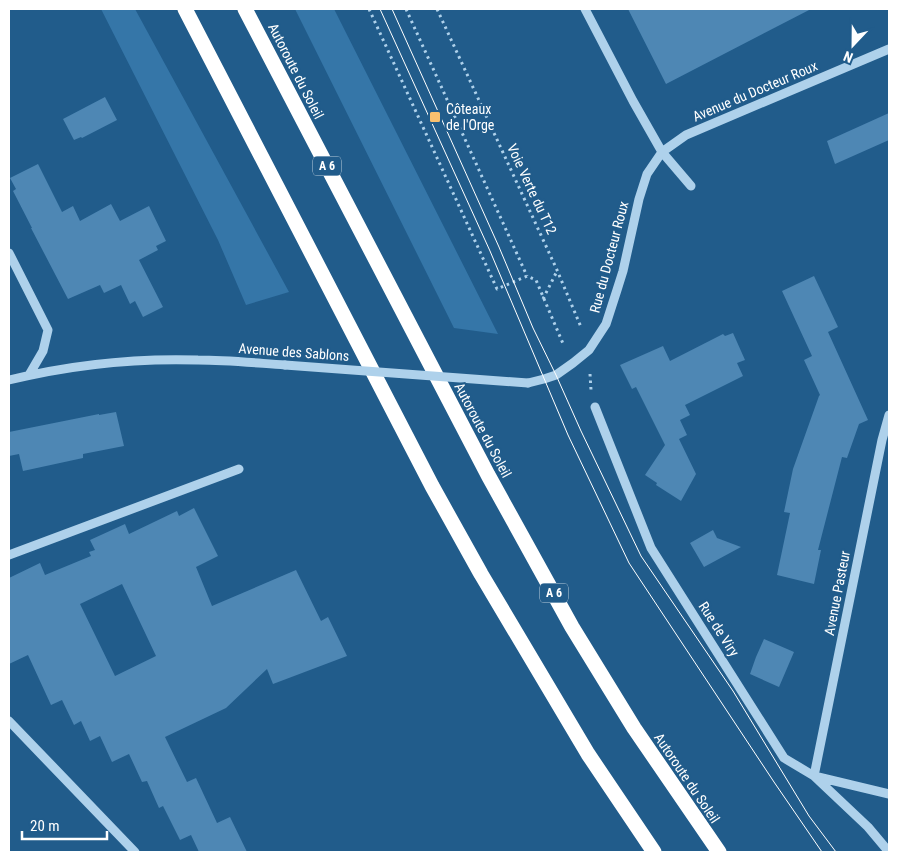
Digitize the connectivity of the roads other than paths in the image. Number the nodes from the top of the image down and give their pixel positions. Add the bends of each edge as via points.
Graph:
1 (185, 9) edge
2 (245, 9) edge
3 (585, 9) edge
4 (889, 49) edge
5 (662, 152) junction
6 (691, 186) dead end
7 (9, 253) edge
8 (574, 363) joint
9 (29, 375) junction
10 (9, 380) edge
11 (595, 407) dead end
12 (889, 415) edge
13 (239, 469) dead end
14 (9, 555) edge
15 (9, 721) edge
16 (814, 776) junction
17 (889, 794) edge
18 (135, 852) edge
19 (654, 852) edge
20 (718, 852) edge
21 (888, 852) edge

1 - 19 highway via 432,486 588,754
2 - 20 highway, Autoroute du Soleil / A 6 via 488,475 572,627 634,728
3 - 5 street
4 - 5 street, Avenue du Docteur Roux via 686,135
5 - 6 street
5 - 8 street, Rue du Docteur Roux via 646,174 623,271 606,324 589,350
7 - 9 street via 48,330 42,351
8 - 9 street, Avenue des Sablons, bridge via 556,375 528,383 198,360 131,361
9 - 10 street, Avenue des Sablons
11 - 16 street, Rue de Viry via 651,548 784,758
12 - 16 street, Avenue Pasteur
13 - 14 street
15 - 18 street
16 - 17 street, Rue de Viry
16 - 21 street via 868,827

